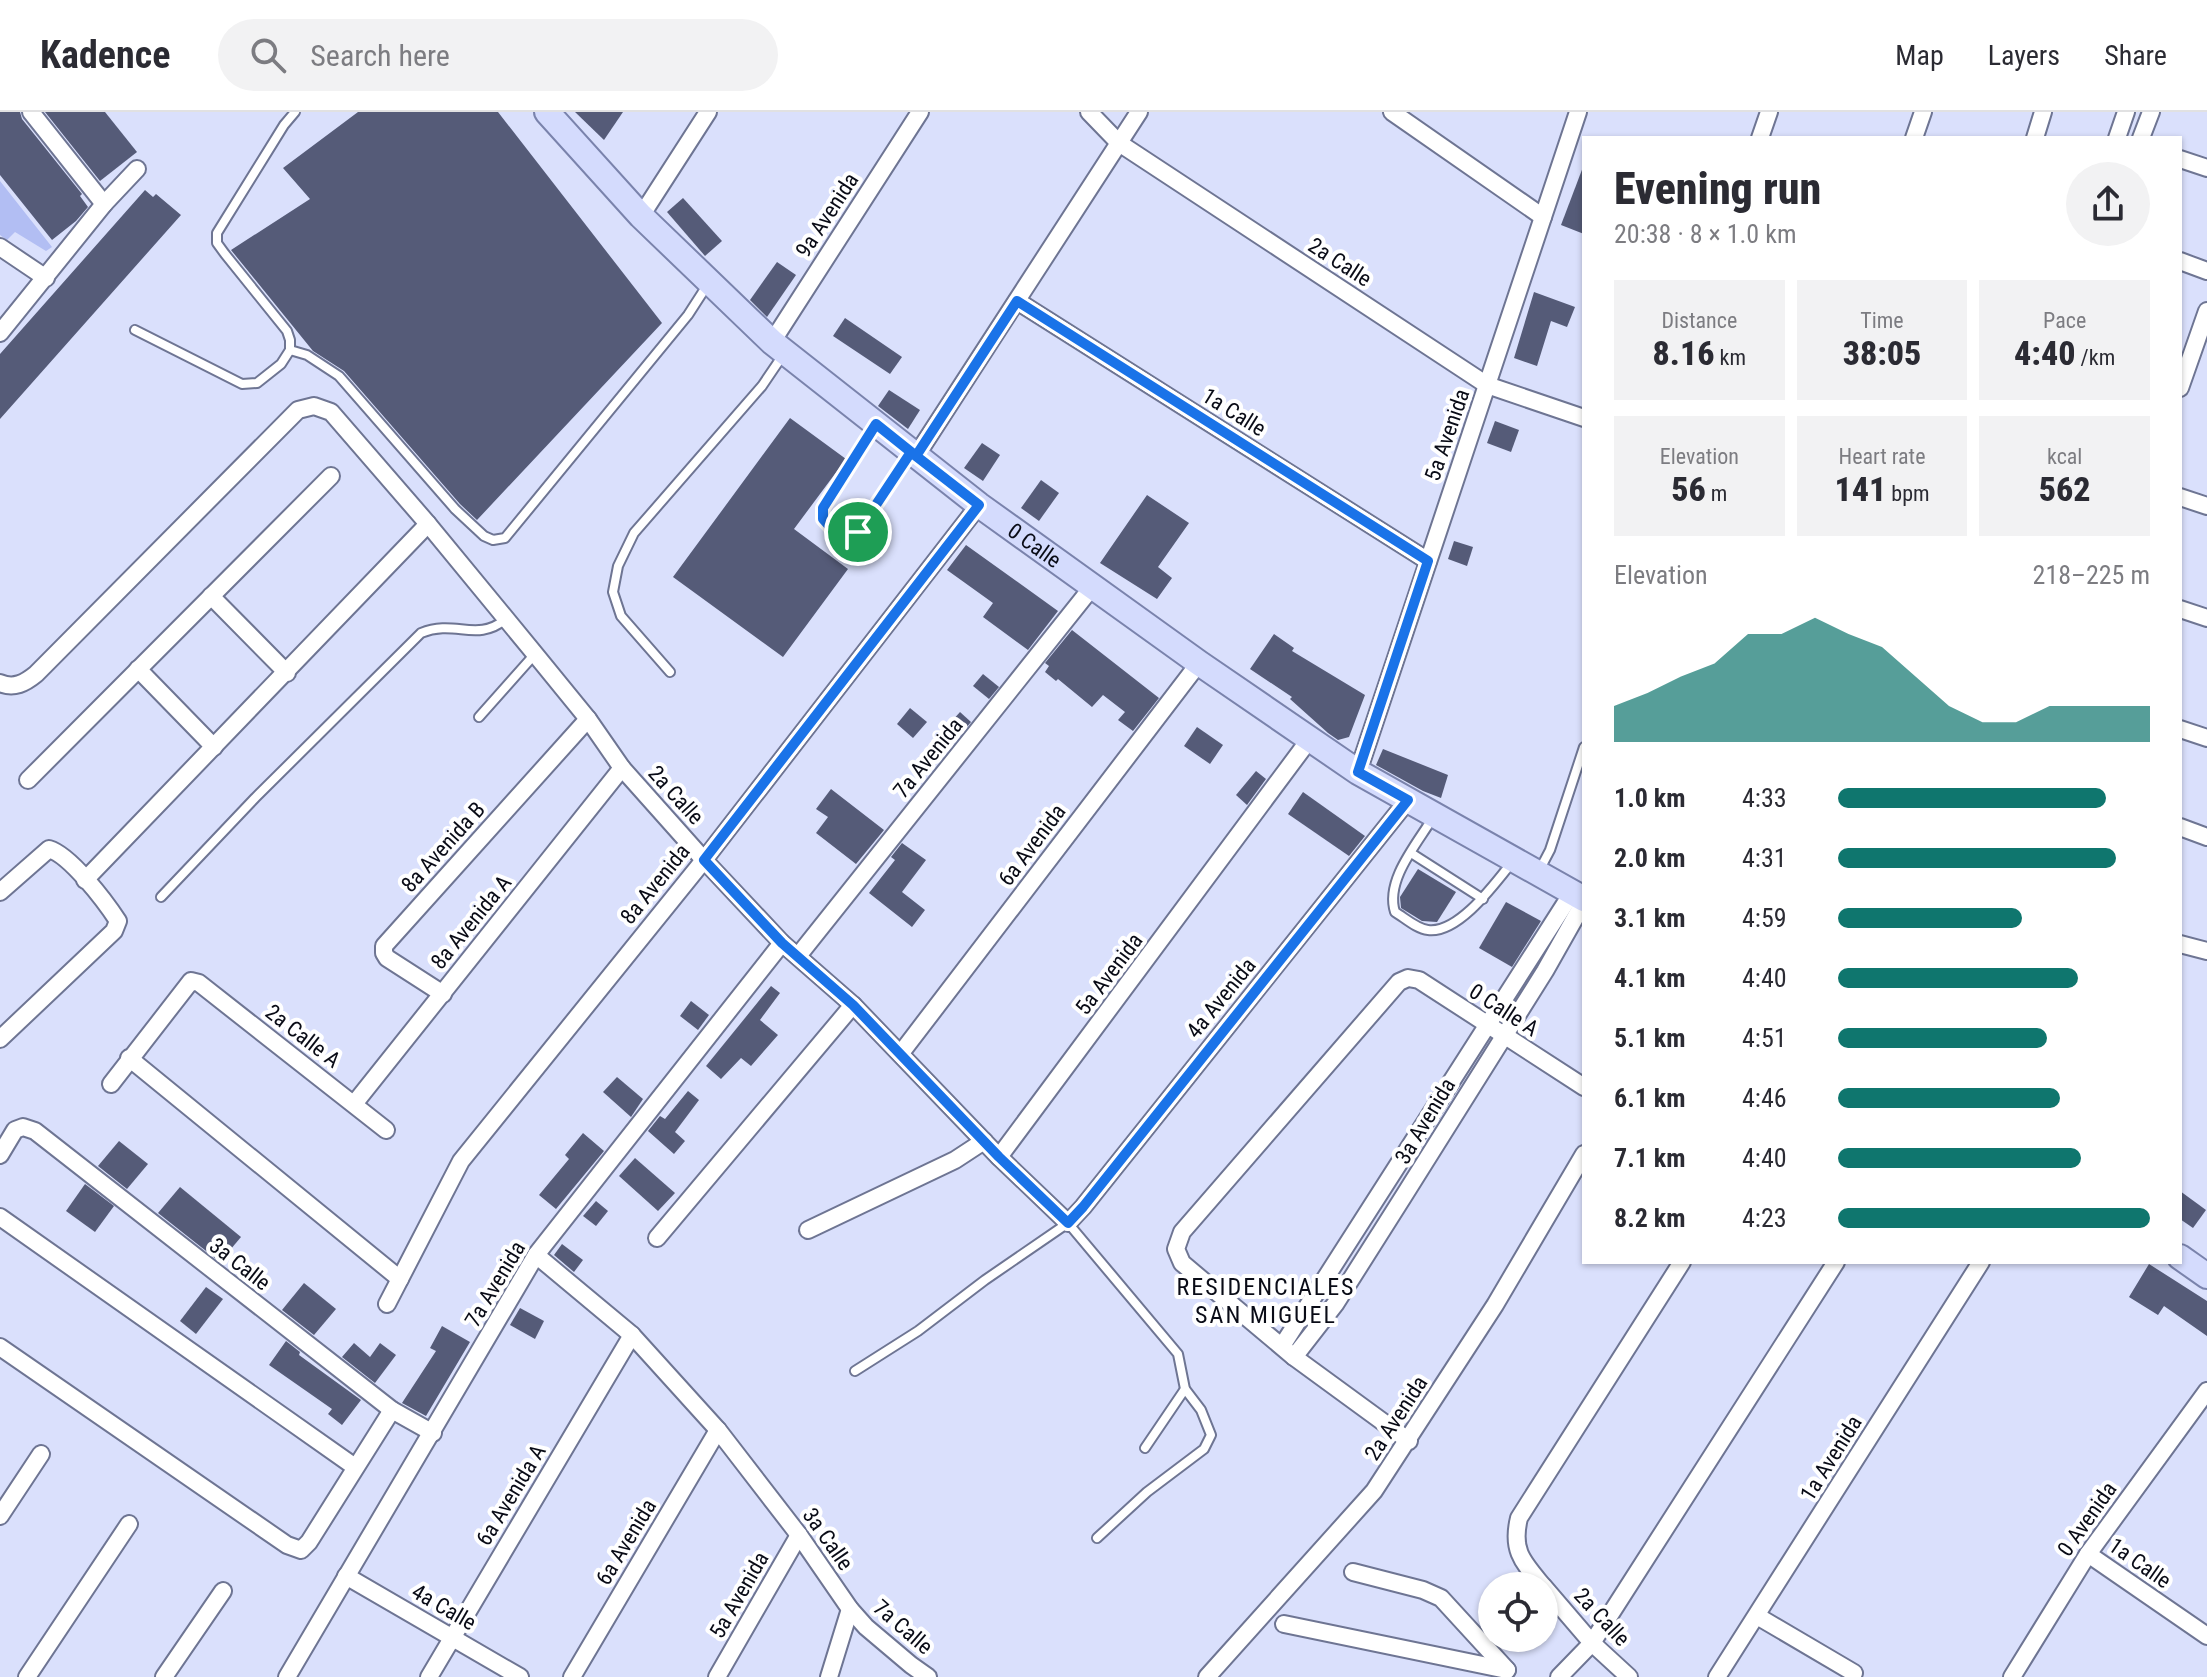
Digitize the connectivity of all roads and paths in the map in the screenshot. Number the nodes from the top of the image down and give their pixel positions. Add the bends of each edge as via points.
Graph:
1 (31, 112) edge
2 (295, 112) edge
3 (547, 112) edge
4 (708, 112) edge
5 (920, 112) edge
6 (1089, 112) edge
7 (1139, 112) edge
8 (1392, 112) edge
9 (1578, 112) edge
10 (1769, 112) edge
11 (1923, 112) edge
12 (2043, 112) edge
13 (2126, 112) edge
14 (2151, 112) edge
15 (1761, 136) edge
16 (1915, 136) edge
17 (2036, 136) edge
18 (2118, 136) edge
19 (2142, 136) edge
20 (1119, 143) junction
21 (2182, 160) edge
22 (2207, 168) edge
23 (137, 169) dead end
24 (104, 204) junction
25 (641, 216) junction
26 (1543, 217) junction
27 (0, 247) edge
28 (2182, 262) edge
29 (2207, 271) edge
30 (46, 278) junction
31 (709, 283) junction
32 (1017, 301) junction
33 (2207, 311) edge
34 (135, 330) dead end
35 (0, 333) edge
36 (779, 347) junction
37 (290, 350) junction
38 (2182, 382) edge
39 (1487, 385) junction
40 (1582, 417) edge
41 (876, 424) junction
42 (914, 454) junction
43 (331, 476) dead end
44 (2182, 498) edge
45 (979, 505) junction
46 (2207, 506) edge
47 (428, 524) junction
48 (1428, 561) junction
49 (1093, 586) junction
50 (211, 596) junction
51 (2182, 610) edge
52 (2207, 618) edge
53 (506, 619) junction
54 (535, 654) junction
55 (1199, 663) junction
56 (138, 669) junction
57 (670, 672) dead end
58 (287, 673) junction
59 (0, 683) edge
60 (479, 717) dead end
61 (588, 719) junction
62 (2182, 730) edge
63 (2207, 738) edge
64 (1309, 740) junction
65 (214, 747) junction
66 (1582, 753) edge
67 (622, 768) junction
68 (1358, 772) junction
69 (28, 780) dead end
70 (1408, 800) junction
71 (1434, 814) junction
72 (2182, 828) edge
73 (2207, 837) edge
74 (1411, 853) junction
75 (704, 860) junction
76 (1514, 860) junction
77 (1538, 872) junction
78 (85, 880) junction
79 (0, 892) edge
80 (161, 897) dead end
81 (1580, 898) edge
82 (1483, 899) junction
83 (782, 943) junction
84 (2182, 945) edge
85 (2207, 951) edge
86 (798, 956) junction
87 (443, 994) junction
88 (853, 1005) junction
89 (1488, 1025) junction
90 (1504, 1036) junction
91 (0, 1039) edge
92 (901, 1053) junction
93 (129, 1058) junction
94 (111, 1084) dead end
95 (1582, 1086) edge
96 (354, 1104) junction
97 (386, 1130) dead end
98 (984, 1141) junction
99 (0, 1155) edge
100 (999, 1157) junction
101 (1582, 1157) edge
102 (1387, 1183) junction
103 (1405, 1194) junction
104 (0, 1217) edge
105 (1068, 1223) junction
106 (808, 1230) dead end
107 (657, 1238) dead end
108 (536, 1255) junction
109 (2182, 1258) edge
110 (1681, 1264) edge
111 (1835, 1264) edge
112 (1980, 1264) edge
113 (2207, 1276) edge
114 (400, 1279) junction
115 (387, 1304) dead end
116 (632, 1335) junction
117 (0, 1347) edge
118 (1288, 1352) junction
119 (855, 1371) dead end
120 (1185, 1389) junction
121 (2207, 1391) edge
122 (392, 1410) junction
123 (718, 1430) junction
124 (433, 1433) junction
125 (1409, 1441) junction
126 (1145, 1448) dead end
127 (41, 1454) dead end
128 (355, 1467) junction
129 (0, 1516) edge
130 (129, 1524) dead end
131 (799, 1535) junction
132 (1097, 1538) dead end
133 (2088, 1554) junction
134 (1353, 1572) dead end
135 (1532, 1572) edge
136 (346, 1576) junction
137 (223, 1591) dead end
138 (1558, 1603) edge
139 (850, 1609) junction
140 (1757, 1616) junction
141 (1284, 1624) dead end
142 (2207, 1636) edge
143 (452, 1637) junction
144 (1592, 1643) junction
145 (909, 1671) edge
146 (1854, 1673) dead end
147 (1510, 1674) edge
148 (27, 1677) edge
149 (164, 1677) edge
150 (287, 1677) edge
151 (429, 1677) edge
152 (520, 1677) edge
153 (572, 1677) edge
154 (717, 1677) edge
155 (829, 1677) edge
156 (928, 1677) edge
157 (1207, 1677) edge
158 (1559, 1677) edge
159 (1629, 1677) edge
160 (1717, 1677) edge
161 (2012, 1677) edge

1 - 24 street
2 - 37 lane via 217,233 217,243 287,331
3 - 25 main road, 0 Calle
4 - 25 street
5 - 36 street, 9a Avenida
6 - 20 street, 2a Calle
7 - 20 street
8 - 26 street
9 - 26 street, 5a Avenida
10 - 15 street
11 - 16 street
12 - 17 street
13 - 18 street
14 - 19 street
20 - 32 street
20 - 39 street, 2a Calle
21 - 22 street
23 - 24 street
24 - 30 street
25 - 31 main road, 0 Calle
26 - 39 street, 5a Avenida
27 - 30 street
28 - 29 street
30 - 35 street
31 - 36 main road, 0 Calle
31 - 37 lane via 505,538 493,540 455,509 339,376
32 - 42 street
32 - 48 street, 1a Calle
33 - 38 street
34 - 37 lane via 242,384 257,383
36 - 41 main road, 0 Calle
36 - 57 lane via 762,386 634,533 618,566 613,592 621,616
39 - 40 street, 2a Calle
39 - 48 street, 5a Avenida
41 - 42 main road, 0 Calle
41 - 42 lane via 823,508 823,519 832,529 846,536 858,532
42 - 45 main road, 0 Calle
43 - 50 street
44 - 46 street
45 - 49 main road, 0 Calle
45 - 75 street, 8a Avenida
47 - 53 street, 2a Calle
47 - 58 street
47 - 59 street, 2a Calle via 331,412 314,406 298,410 36,674 24,684
48 - 68 street, 5a Avenida
49 - 55 main road, 0 Calle
49 - 86 street, 7a Avenida
50 - 56 street
50 - 58 street
51 - 52 street
53 - 54 street, 2a Calle
53 - 80 lane via 487,631 437,626 421,633
54 - 60 lane
54 - 61 street, 2a Calle
55 - 64 main road, 0 Calle
55 - 92 street, 6a Avenida
56 - 65 street
56 - 69 street
58 - 65 street
61 - 67 street, 2a Calle
61 - 87 street, 8a Avenida B via 384,946 387,958
62 - 63 street
64 - 68 main road, 0 Calle
64 - 100 street, 5a Avenida
65 - 78 street
66 - 77 lane
67 - 75 street, 2a Calle
67 - 87 street, 8a Avenida A
68 - 70 main road, 0 Calle
70 - 71 main road, 0 Calle
70 - 105 street, 4a Avenida
71 - 74 lane
71 - 76 main road, 0 Calle
72 - 73 street
74 - 82 lane
74 - 82 lane via 1394,891 1395,912 1425,930 1435,930
75 - 83 street, 2a Calle
75 - 114 street, 8a Avenida via 461,1161
76 - 77 main road, 0 Calle
76 - 82 lane
77 - 81 main road, 0 Calle
78 - 79 street via 49,849
78 - 91 street via 118,921 114,931
81 - 89 street, 3a Avenida
81 - 90 street, 3a Avenida
83 - 86 street, 2a Calle
83 - 108 street, 7a Avenida
84 - 85 street
86 - 88 street, 2a Calle
87 - 96 street, 8a Avenida A
88 - 92 street, 2a Calle
88 - 107 street
89 - 90 street, 0 Calle A
89 - 102 street, 3a Avenida
89 - 118 street, 0 Calle A via 1419,980 1399,982 1182,1232 1176,1249 1182,1263
90 - 95 street, 0 Calle A
90 - 103 street, 3a Avenida
92 - 98 street, 2a Calle
93 - 94 street
93 - 96 street, 2a Calle A via 191,981
93 - 114 street
96 - 97 street, 2a Calle A
98 - 100 street, 2a Calle
98 - 106 street
99 - 122 street, 3a Calle via 15,1130 35,1131
100 - 105 street, 2a Calle
101 - 125 street, 2a Avenida
102 - 103 street
102 - 118 street, 3a Avenida
103 - 118 street, 3a Avenida via 1336,1303
104 - 128 street
105 - 119 lane
105 - 120 lane via 1178,1354
108 - 116 street, 3a Calle
108 - 124 street, 7a Avenida
109 - 113 main road
110 - 135 street, 2a Calle via 1519,1518 1516,1539 1521,1560
111 - 144 street
112 - 140 street, 1a Avenida
114 - 115 street, 8a Avenida
116 - 123 street, 3a Calle
116 - 143 street, 6a Avenida A
117 - 128 street via 301,1550
118 - 125 street
120 - 126 lane
120 - 132 lane via 1211,1435 1204,1449
121 - 133 street, 0 Avenida
122 - 124 street, 3a Calle
122 - 128 street
123 - 131 street, 3a Calle
123 - 153 street, 6a Avenida
124 - 136 street, 7a Avenida
125 - 157 street, 2a Avenida via 1374,1491
127 - 129 street
130 - 148 street
131 - 139 street, 3a Calle
131 - 154 street, 5a Avenida
133 - 142 street, 1a Calle
133 - 161 street, 0 Avenida
134 - 147 street via 1441,1598
136 - 143 street, 4a Calle
136 - 150 street, 7a Avenida
137 - 149 street
138 - 144 street, 2a Calle
139 - 145 street, 7a Calle
139 - 155 street
140 - 146 street
140 - 160 street, 1a Avenida
141 - 147 street
143 - 151 street, 6a Avenida A
143 - 152 street, 4a Calle
144 - 158 street
144 - 159 street, 2a Calle
145 - 156 street, 7a Calle

